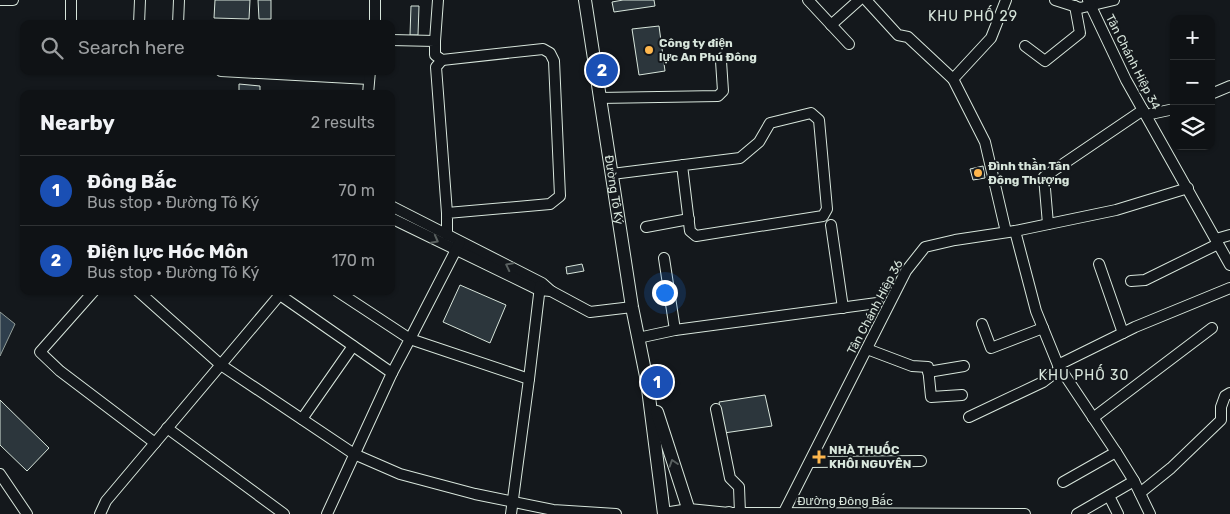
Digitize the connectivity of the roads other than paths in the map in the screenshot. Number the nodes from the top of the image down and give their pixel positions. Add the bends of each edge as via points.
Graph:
1 (0, 0) edge
2 (13, 0) edge
3 (71, 0) edge
4 (140, 0) edge
5 (179, 0) edge
6 (375, 0) edge
7 (438, 0) edge
8 (585, 0) edge
9 (808, 0) edge
10 (859, 0) edge
11 (866, 0) edge
12 (1006, 0) edge
13 (1054, 0) edge
14 (1114, 0) edge
15 (1090, 3) edge
16 (1075, 6) junction
17 (70, 20) edge
18 (139, 20) edge
19 (178, 20) edge
20 (375, 20) edge
21 (831, 25) junction
22 (395, 40) edge
23 (435, 41) junction
24 (849, 44) dead end
25 (1025, 46) dead end
26 (442, 60) junction
27 (721, 61) dead end
28 (370, 75) edge
29 (953, 79) junction
30 (1230, 82) edge
31 (368, 90) edge
32 (1215, 91) edge
33 (599, 98) junction
34 (1170, 109) edge
35 (1145, 112) junction
36 (682, 165) junction
37 (612, 174) junction
38 (1188, 188) junction
39 (395, 208) edge
40 (446, 213) junction
41 (689, 219) junction
42 (395, 220) edge
43 (1048, 224) junction
44 (830, 225) dead end
45 (646, 227) dead end
46 (1011, 231) junction
47 (447, 235) junction
48 (1230, 235) edge
49 (1217, 241) junction
50 (458, 246) junction
51 (664, 258) dead end
52 (1099, 264) dead end
53 (1230, 265) edge
54 (1131, 281) dead end
55 (540, 286) junction
56 (1230, 288) edge
57 (90, 295) edge
58 (142, 295) edge
59 (279, 295) edge
60 (284, 295) edge
61 (343, 295) edge
62 (877, 303) dead end
63 (632, 307) junction
64 (843, 308) junction
65 (982, 324) dead end
66 (1043, 328) junction
67 (1212, 328) dead end
68 (675, 330) junction
69 (1123, 333) junction
70 (638, 338) junction
71 (410, 339) junction
72 (353, 346) junction
73 (867, 349) junction
74 (221, 365) junction
75 (964, 366) dead end
76 (1059, 367) junction
77 (928, 372) junction
78 (392, 373) junction
79 (529, 379) junction
80 (646, 381) junction
81 (1230, 393) edge
82 (962, 394) dead end
83 (716, 409) dead end
84 (1222, 414) junction
85 (969, 417) dead end
86 (1093, 418) junction
87 (302, 420) junction
88 (1230, 423) edge
89 (167, 428) junction
90 (155, 443) junction
91 (1116, 452) junction
92 (354, 454) junction
93 (921, 461) dead end
94 (810, 462) junction
95 (0, 474) edge
96 (1134, 481) junction
97 (1063, 482) dead end
98 (1140, 493) junction
99 (1109, 496) junction
100 (513, 500) junction
101 (689, 512) edge
102 (732, 513) edge
103 (27, 514) edge
104 (100, 514) edge
105 (284, 514) edge
106 (328, 514) edge
107 (511, 514) edge
108 (616, 514) edge
109 (664, 514) edge
110 (783, 514) edge
111 (1025, 514) edge
112 (1077, 514) edge
113 (1118, 514) edge
114 (1150, 514) edge

1 - 2 street
3 - 17 street
4 - 18 street
5 - 19 street
6 - 20 street
7 - 23 street
8 - 33 main road, Đường Tô Ký
9 - 21 street
10 - 21 street
11 - 29 street via 898,34 914,42
12 - 29 street via 991,38
13 - 16 street
14 - 15 street
15 - 16 street
15 - 35 street, Tân Chánh Hiệp 34
16 - 25 street via 1080,33 1045,61
21 - 24 street
22 - 23 street
23 - 26 street via 435,55
26 - 40 street via 436,67
26 - 40 street via 543,49 550,53 554,61 560,196 550,204
27 - 33 street via 723,91 718,96
28 - 31 street
29 - 46 street via 985,142
30 - 32 street
33 - 37 main road, Đường Tô Ký
34 - 35 street
35 - 38 street, Tân Chánh Hiệp 34
35 - 43 street via 1044,177
36 - 37 street
36 - 41 street
36 - 41 street via 740,158 760,142 770,123 811,113 819,120 827,209 823,216 696,236 690,231
37 - 63 main road, Đường Tô Ký
38 - 43 street, Tân Chánh Hiệp 36 via 1116,210
38 - 49 street, Tân Chánh Hiệp 34
39 - 47 street
40 - 47 street
41 - 45 street
42 -> 50 street
43 - 46 street, Tân Chánh Hiệp 36
44 - 64 street
46 - 66 street
46 - 73 street, Tân Chánh Hiệp 36 via 925,247 906,271
47 - 50 street
48 - 49 street
49 - 53 street, Tân Chánh Hiệp 34
49 - 54 street via 1145,280
50 - 55 street
50 - 71 street
51 - 68 street
52 - 69 street
55 - 63 street via 590,312
55 - 79 street
56 - 69 street
57 - 90 street via 40,352
58 - 74 street
59 - 74 street
60 - 72 street
61 - 71 street
62 - 64 street
63 - 70 main road, Đường Tô Ký
64 - 68 street
65 - 66 street via 991,348
66 - 76 street
67 - 86 street
68 - 70 street
69 - 76 street
70 - 80 main road, Đường Tô Ký
71 - 78 street
71 - 79 street
72 - 78 street
72 - 87 street
73 - 77 street via 912,366 928,368
73 - 94 street, Tân Chánh Hiệp 36
74 - 87 street
74 - 89 street
75 - 77 street
76 - 85 street via 1043,382
76 - 86 street
77 - 82 street via 931,397
78 - 92 street
79 - 100 street
101 -> 80 main road, Đường Tô Ký
80 - 109 main road, Đường Tô Ký
81 - 84 street via 1225,396
83 - 102 street via 730,478 739,487
84 - 88 street
84 - 98 street via 1221,420
86 - 91 street
87 - 92 street
89 - 90 street
89 - 105 street
90 - 104 street via 106,502
91 - 96 street
91 - 97 street
92 - 100 street via 400,474 475,494
92 - 106 street
93 - 94 street
94 - 110 street, Tân Chánh Hiệp 36
95 - 103 street
96 - 98 street
96 - 99 street
98 - 114 street
99 - 112 street
99 - 113 street
100 - 107 street
100 - 108 street via 552,510
101 - 102 street, Đường Đông Bắc
101 - 109 street, Đường Đông Bắc
102 - 110 street, Đường Đông Bắc
110 - 111 street, Đường Đông Bắc

